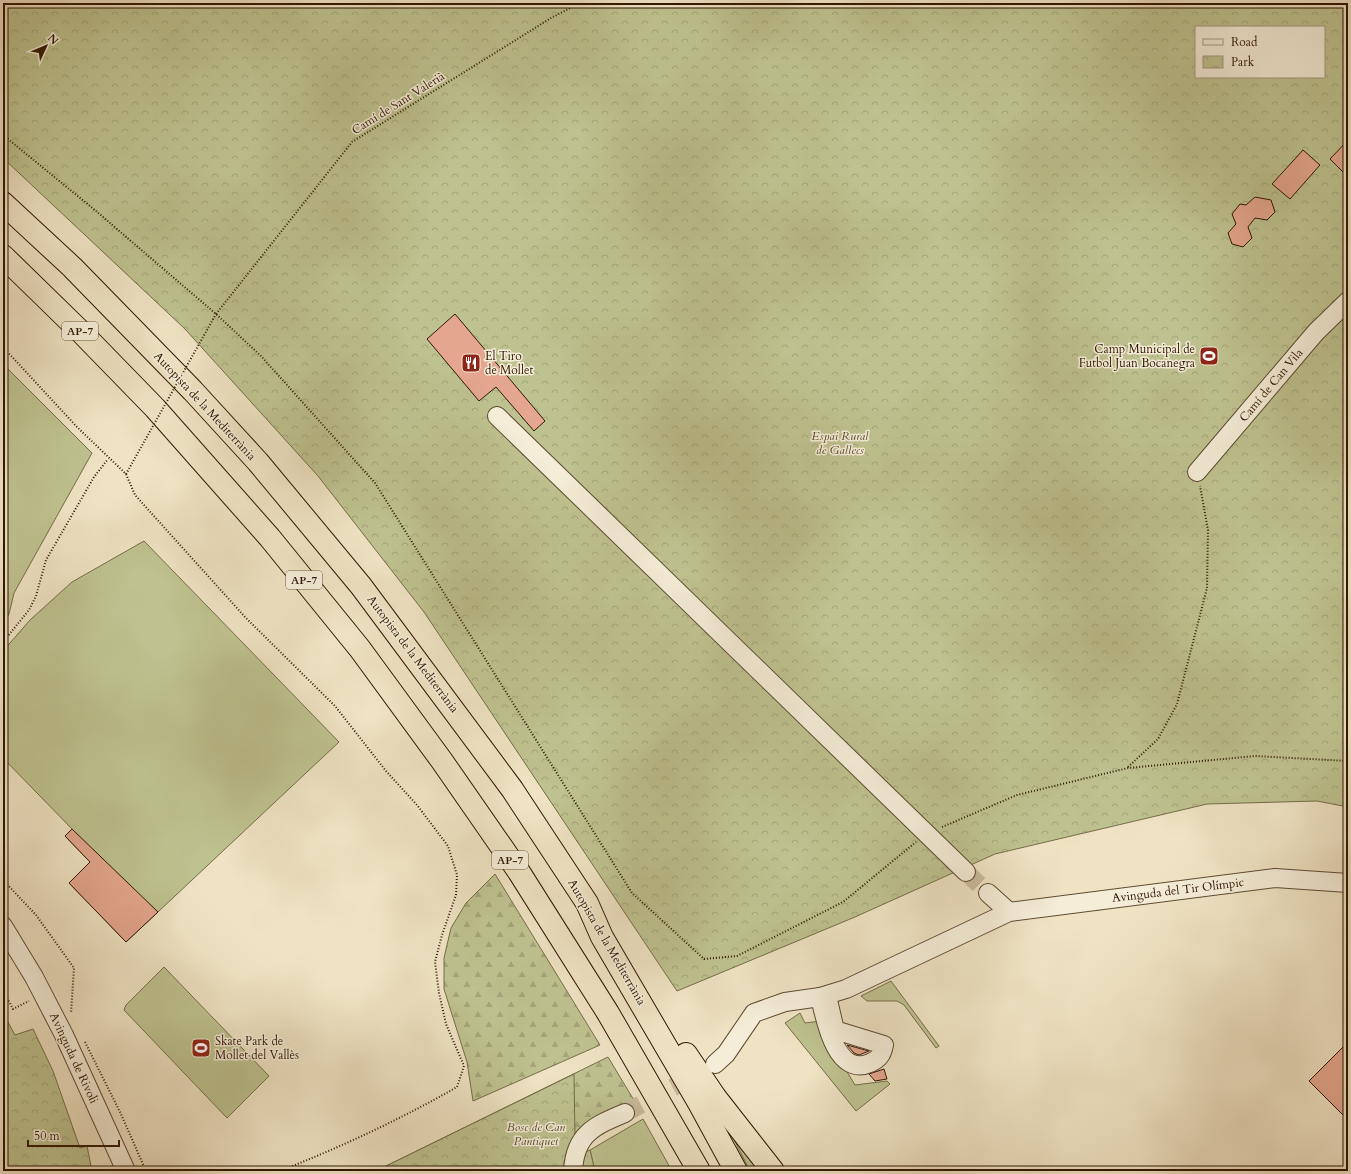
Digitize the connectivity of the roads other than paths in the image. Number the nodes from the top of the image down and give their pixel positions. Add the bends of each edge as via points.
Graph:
1 (3, 186) edge
2 (3, 203) edge
3 (3, 256) edge
4 (72, 267) junction
5 (1348, 301) edge
6 (497, 416) dead end
7 (1197, 472) road end
8 (966, 872) tunnel mouth
9 (1348, 883) edge
10 (988, 893) tunnel mouth
11 (1008, 912) junction
12 (3, 926) edge
13 (3, 934) edge
14 (16, 948) junction
15 (672, 1045) junction
16 (715, 1064) tunnel mouth
17 (655, 1093) junction
18 (625, 1113) tunnel mouth
19 (126, 1171) edge
20 (573, 1171) edge
21 (688, 1171) edge
22 (699, 1171) edge
23 (736, 1171) edge
24 (773, 1171) edge

1 - 4 highway
2 - 4 highway, Autopista de la Mediterrània
3 - 17 highway, AP-7 via 155,408 270,538 360,649 478,813 608,1013
4 - 15 highway, Autopista de la Mediterrània via 139,334 258,462 361,586 512,789 587,903 602,938 643,996
5 - 7 street, Camí de Can Vila via 1316,332
6 - 8 street
9 - 11 street, Avinguda del Tir Olímpic via 1275,878
10 - 11 street
11 - 16 street, Avinguda del Tir Olímpic via 846,989 824,997 785,1002 754,1013 726,1054
12 - 14 street, Avinguda de Rivoli
13 - 14 street, Avinguda de Rivoli
14 - 19 street, Avinguda de Rivoli via 64,1035
15 - 23 highway, Autopista de la Mediterrània
15 - 24 highway
17 - 21 highway via 667,1133
17 - 22 highway, AP-7
18 - 20 street via 603,1122 584,1136 574,1154

